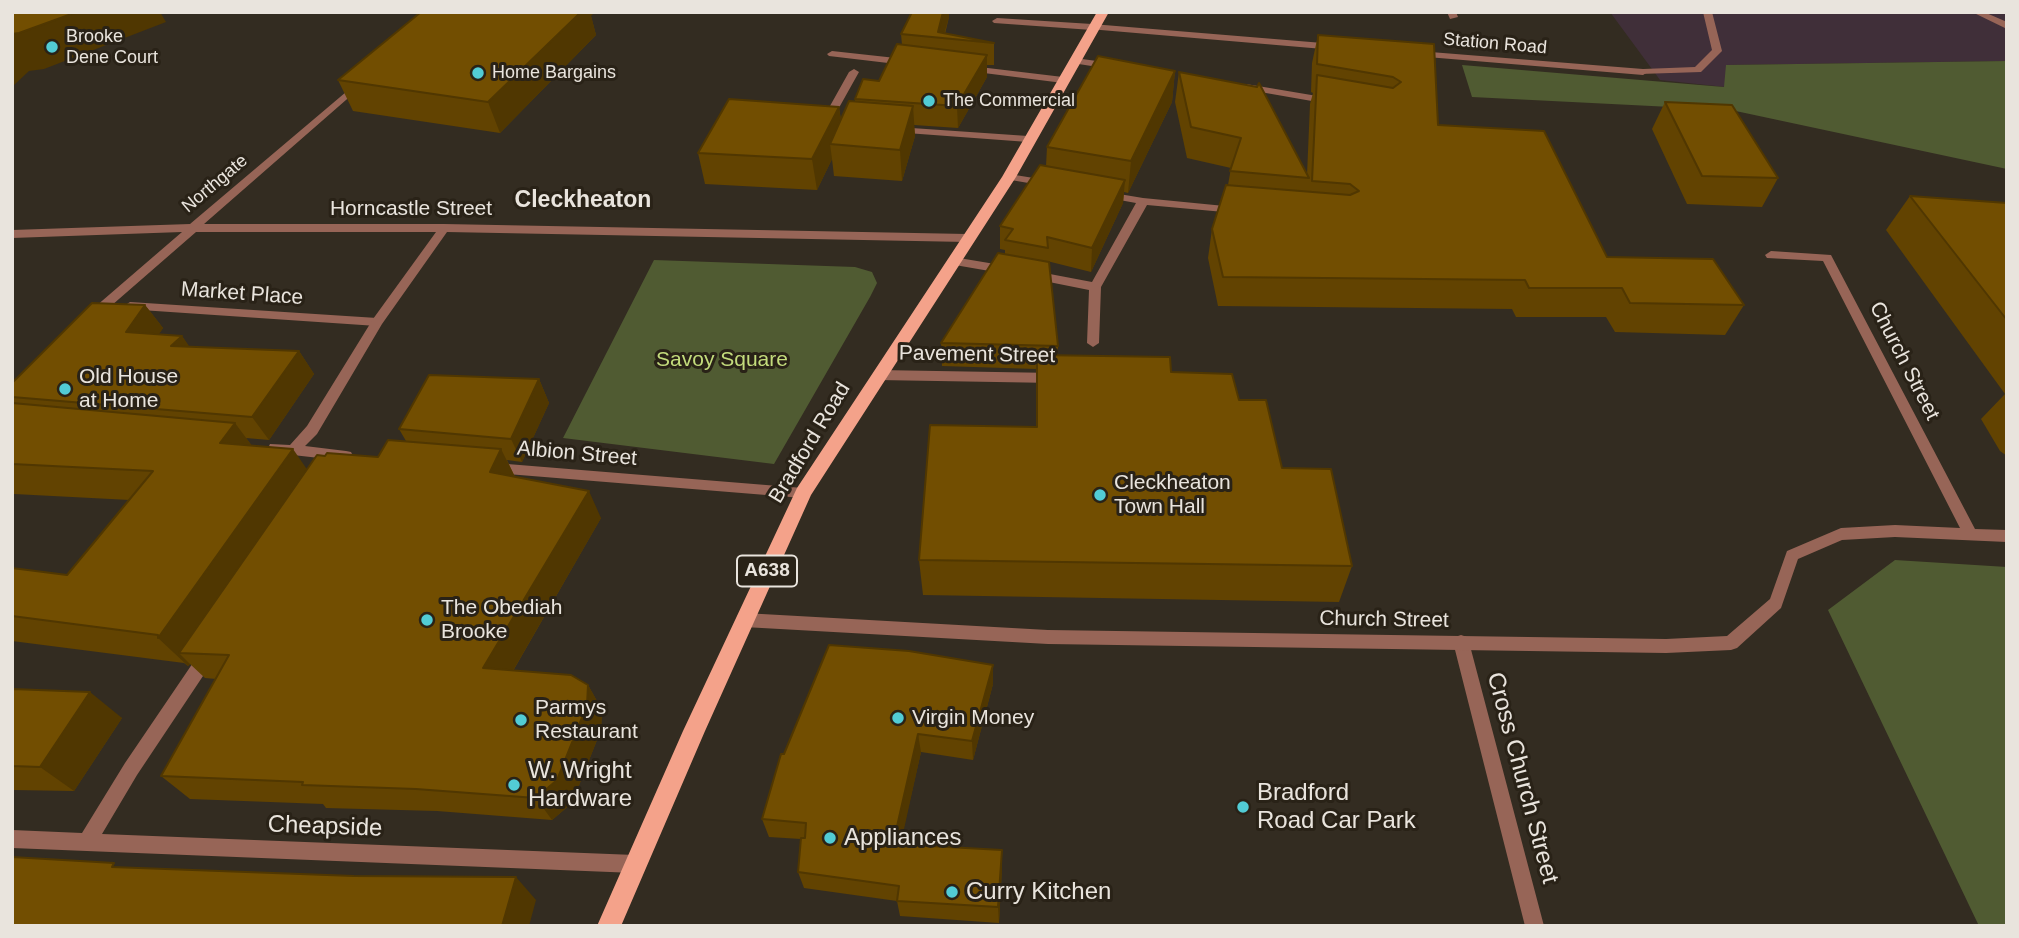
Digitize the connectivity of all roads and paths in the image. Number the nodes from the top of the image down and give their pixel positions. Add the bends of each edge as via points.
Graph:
1 (1103, 12) edge
2 (1707, 12) edge
3 (1976, 12) edge
4 (997, 21) dead end
5 (2007, 26) edge
6 (1092, 27) junction
7 (1340, 48) edge
8 (1409, 53) edge
9 (832, 54) dead end
10 (1075, 61) junction
11 (916, 63) edge
12 (1124, 67) edge
13 (956, 68) edge
14 (854, 72) dead end
15 (370, 75) edge
16 (1063, 80) junction
17 (1239, 86) edge
18 (1345, 104) edge
19 (838, 126) edge
20 (878, 129) edge
21 (1028, 139) junction
22 (1009, 177) junction
23 (1063, 187) edge
24 (1089, 191) edge
25 (1143, 201) junction
26 (1249, 211) edge
27 (190, 228) junction
28 (444, 228) junction
29 (12, 234) edge
30 (967, 238) junction
31 (1771, 255) dead end
32 (953, 261) junction
33 (1095, 286) junction
34 (104, 305) junction
35 (377, 322) junction
36 (84, 323) edge
37 (1093, 343) dead end
38 (877, 375) junction
39 (1067, 378) edge
40 (266, 447) edge
41 (293, 450) junction
42 (485, 467) edge
43 (331, 472) edge
44 (803, 493) junction
45 (1970, 534) junction
46 (2007, 536) edge
47 (744, 620) junction
48 (1461, 642) junction
49 (216, 643) edge
50 (12, 839) edge
51 (86, 843) junction
52 (635, 864) junction
53 (609, 926) edge
54 (1535, 926) edge

1 - 6 main road, Bradford Road / A638
2 - 8 street, Station Road via 1717,51 1698,70 1643,72
3 - 5 street
4 - 6 street
6 - 7 street
6 - 10 main road, Bradford Road / A638
9 - 11 street
10 - 12 street
10 - 16 main road, Bradford Road / A638
13 - 16 street
14 - 19 street via 824,125
15 - 27 street, Northgate
16 - 21 main road, Bradford Road / A638
17 - 18 street
20 - 21 street
21 - 22 main road, Bradford Road / A638
22 - 23 street
22 - 30 main road, Bradford Road / A638
24 - 25 street
25 - 26 street
25 - 33 street
27 - 28 street, Horncastle Street
27 - 29 street, Horncastle Street
27 - 34 street, Northgate
28 - 30 street, Horncastle Street
28 - 35 street
30 - 32 main road, Bradford Road / A638
31 - 45 street, Church Street via 1827,258
32 - 33 street
32 - 38 main road, Bradford Road / A638
33 - 37 street
34 - 35 street, Market Place
34 - 36 street, Northgate
35 - 41 street via 312,430
38 - 39 street, Pavement Street
38 - 44 main road, Bradford Road / A638
40 - 41 street
41 - 43 street via 350,456
42 - 44 street, Albion Street
44 - 47 main road, Bradford Road / A638
45 - 46 street, Church Street
45 - 48 street, Church Street via 1841,534 1792,555 1776,603 1731,643
47 - 48 street, Church Street via 1048,637
47 - 52 main road, Bradford Road / A638
48 - 54 street, Cross Church Street
49 - 51 street
50 - 51 street, Cheapside
51 - 52 street, Cheapside
52 - 53 main road, Bradford Road / A638

